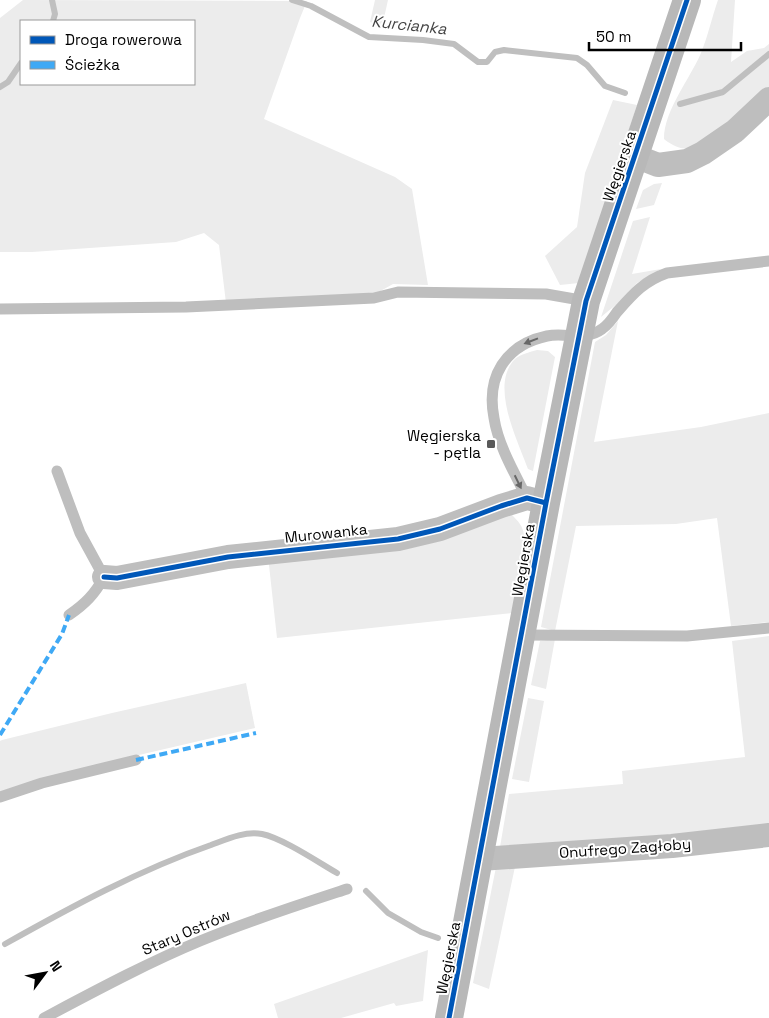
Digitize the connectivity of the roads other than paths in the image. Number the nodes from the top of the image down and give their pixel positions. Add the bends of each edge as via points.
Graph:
1 (686, 0) edge
2 (769, 98) edge
3 (636, 156) junction
4 (769, 261) edge
5 (586, 301) junction
6 (0, 309) edge
7 (579, 337) junction
8 (58, 471) dead end
9 (536, 501) junction
10 (104, 577) junction
11 (69, 615) dead end
12 (769, 628) edge
13 (522, 635) junction
14 (136, 760) dead end
15 (0, 797) edge
16 (769, 835) edge
17 (480, 859) junction
18 (347, 889) dead end
19 (44, 1018) edge
20 (449, 1018) edge

1 - 3 main road, Węgierska
2 - 3 street via 735,131 687,161 658,165
3 - 5 main road, Węgierska
4 - 7 lane via 676,271 652,278 603,329
5 - 6 lane via 546,294 398,292 374,298 196,307
5 - 7 main road, Węgierska
7 - 9 main road, Węgierska
7 -> 9 lane via 548,335 525,343 506,358 493,382 494,418 506,456
8 - 10 lane via 80,533
9 - 10 street, Murowanka via 501,506 440,529 398,539 219,558 117,578
9 - 13 main road, Węgierska
10 - 11 lane via 89,600
12 - 13 lane via 687,636
13 - 17 main road, Węgierska
14 - 15 lane
16 - 17 street, Onufrego Zagłoby via 672,846
17 - 20 main road, Węgierska
18 - 19 lane, Stary Ostrów via 200,941

